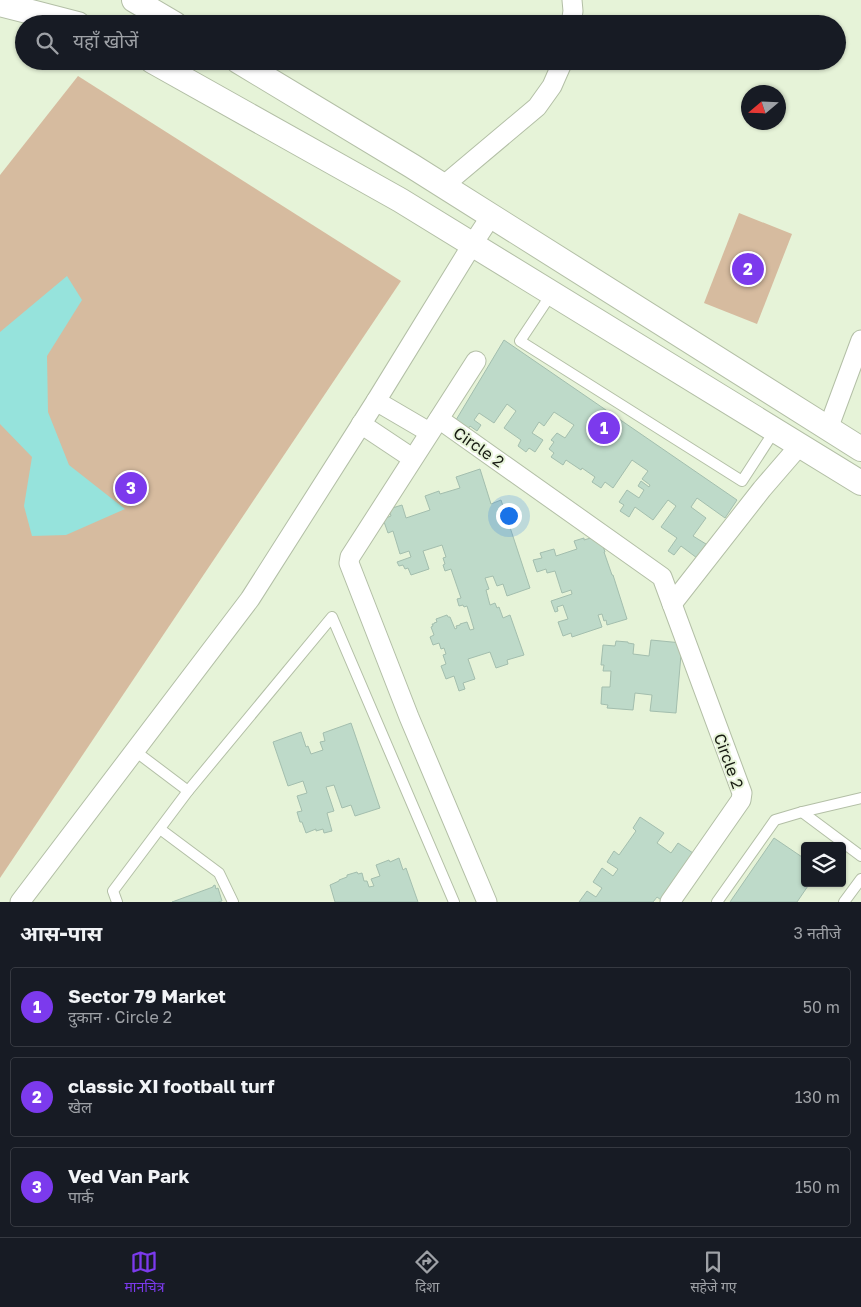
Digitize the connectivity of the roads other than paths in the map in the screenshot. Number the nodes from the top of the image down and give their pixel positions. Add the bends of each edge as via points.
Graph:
1 (134, 0) edge
2 (572, 0) edge
3 (0, 4) edge
4 (43, 15) edge
5 (160, 15) edge
6 (572, 15) edge
7 (168, 70) edge
8 (253, 70) edge
9 (559, 70) edge
10 (443, 186) junction
11 (492, 216) junction
12 (472, 244) junction
13 (552, 293) junction
14 (861, 340) edge
15 (476, 361) dead end
16 (376, 401) junction
17 (361, 424) junction
18 (434, 426) junction
19 (828, 429) junction
20 (775, 430) junction
21 (800, 445) junction
22 (861, 449) edge
23 (412, 458) junction
24 (861, 483) edge
25 (672, 604) junction
26 (135, 751) junction
27 (188, 791) junction
28 (861, 798) edge
29 (802, 812) junction
30 (160, 829) junction
31 (861, 856) edge
32 (861, 879) edge
33 (20, 902) edge
34 (117, 902) edge
35 (233, 902) edge
36 (454, 902) edge
37 (487, 902) edge
38 (670, 902) edge
39 (717, 902) edge
40 (844, 902) edge

1 - 5 street
2 - 6 street
3 - 4 street
7 - 12 street
8 - 10 street
9 - 10 street via 537,107
10 - 11 street
11 - 12 street
11 - 19 street
12 - 13 street
12 - 16 street
13 - 20 street
13 - 20 lane via 520,341 742,481
14 - 19 street
15 - 18 street
16 - 17 street
16 - 18 street
17 - 23 street
17 - 26 street via 250,599
18 - 23 street, Circle 2
18 - 25 street, Circle 2 via 660,575
19 - 22 street
20 - 21 street
21 - 24 street
21 - 25 street
23 - 37 street, Circle 2 via 349,563
25 - 38 street, Circle 2 via 742,793 741,800
26 - 27 lane
26 - 33 street
27 - 30 lane
27 - 36 lane via 332,617
28 - 29 lane
29 - 31 lane
29 - 39 lane via 775,820
30 - 34 lane via 113,891
30 - 35 lane via 220,872
32 - 40 lane

